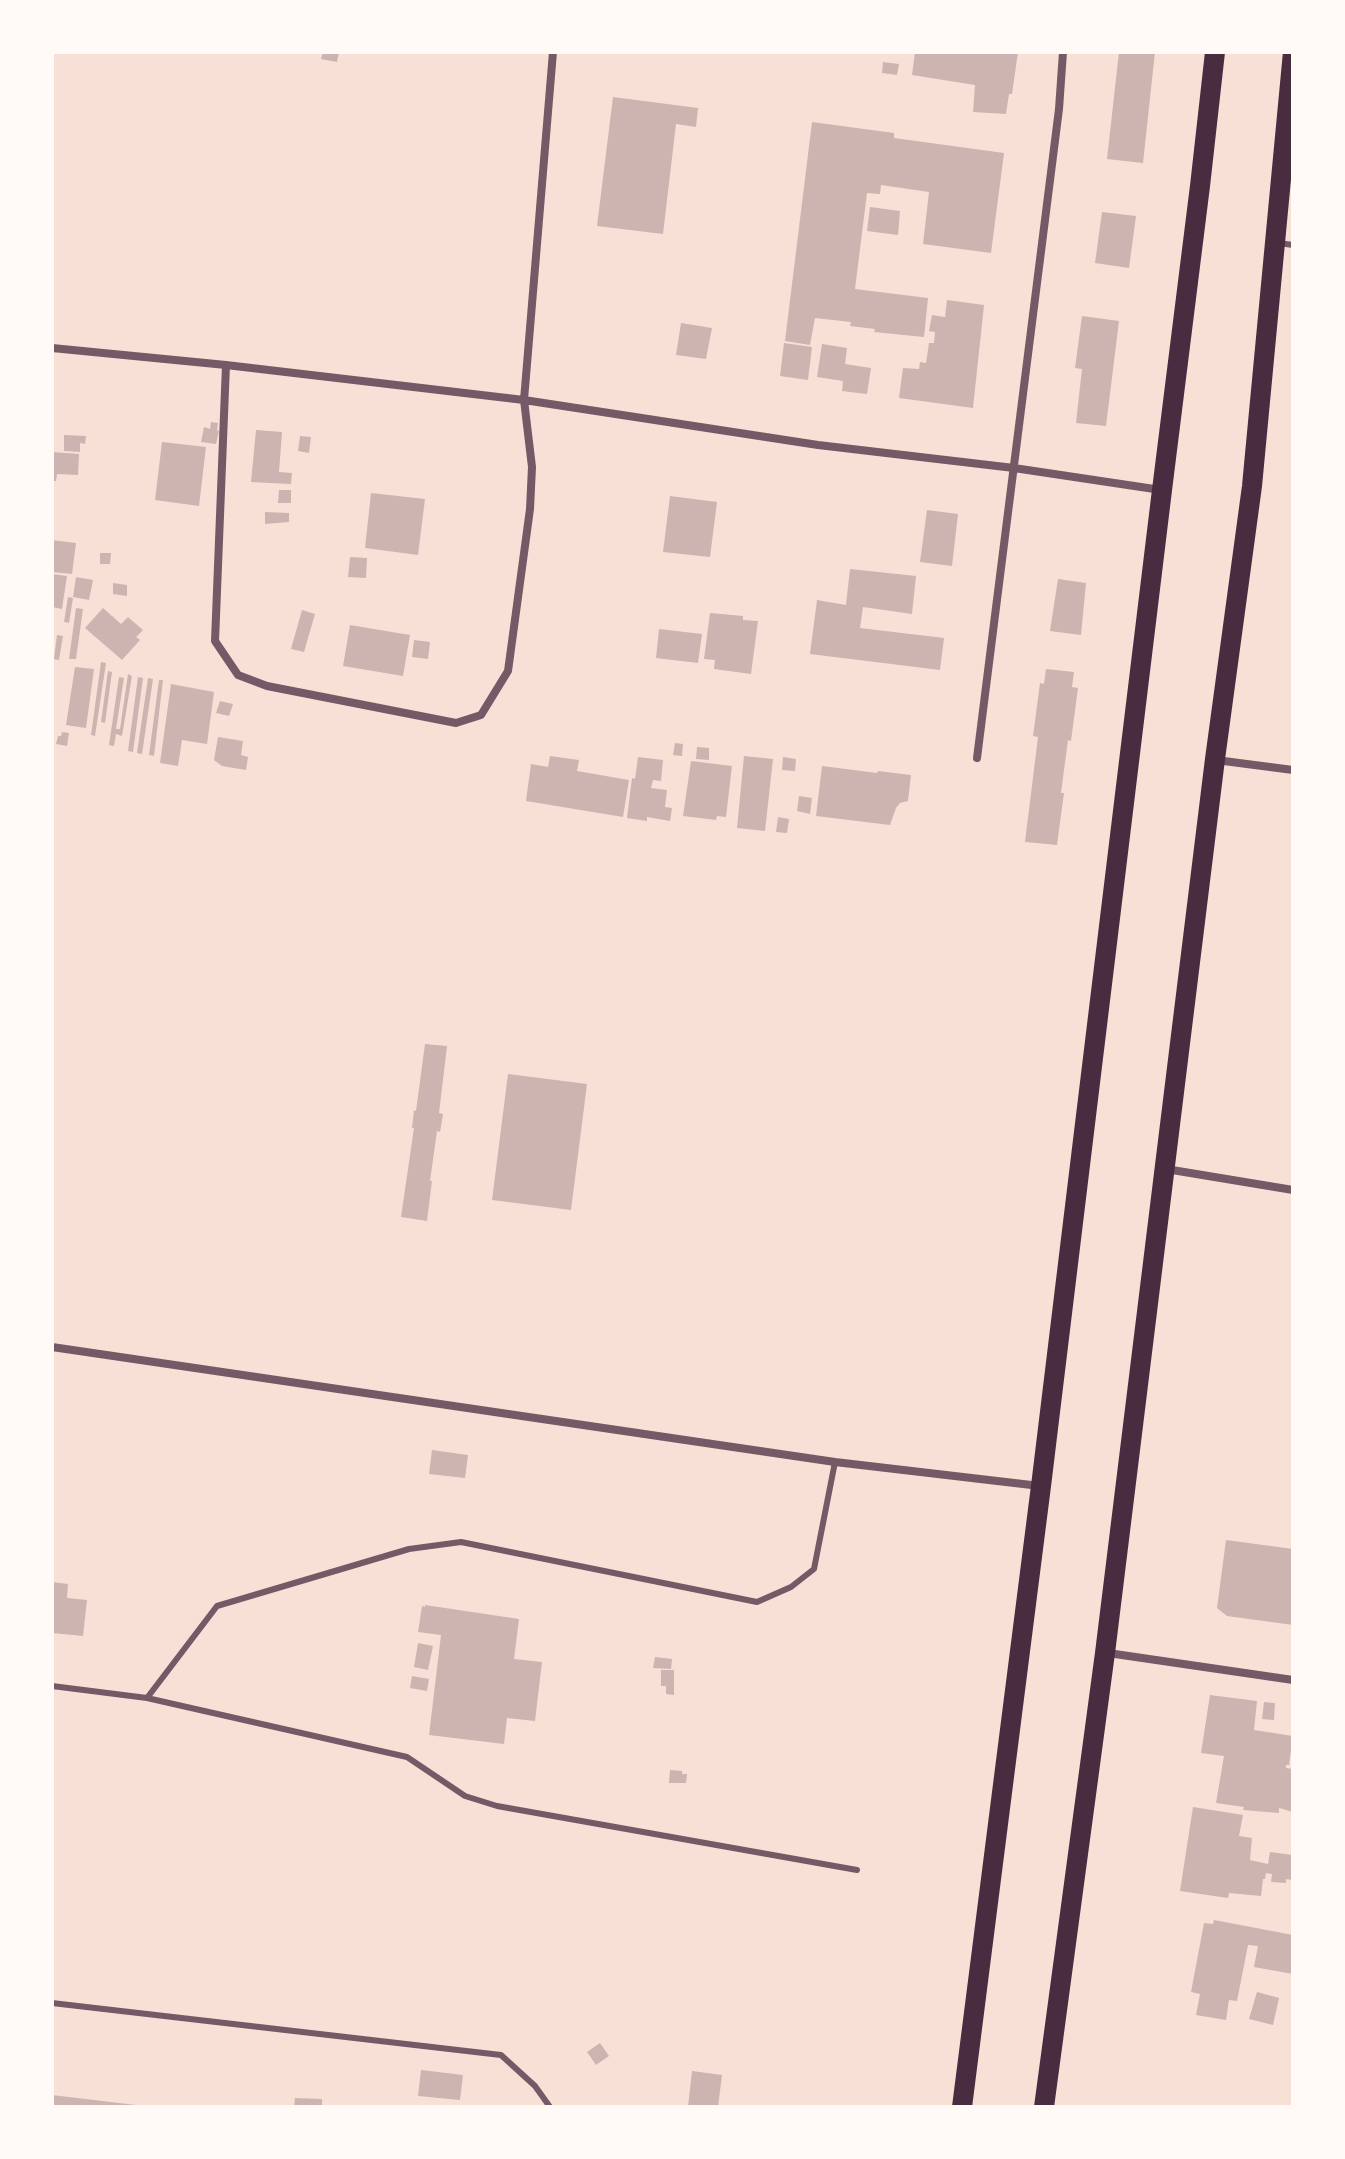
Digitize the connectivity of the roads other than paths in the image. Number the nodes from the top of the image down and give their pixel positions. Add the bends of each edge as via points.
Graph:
1 (553, 52) edge
2 (1063, 52) edge
3 (1215, 52) edge
4 (1293, 52) edge
5 (1284, 244) edge
6 (52, 348) edge
7 (226, 365) junction
8 (524, 400) junction
9 (1014, 468) junction
10 (1162, 490) junction
11 (977, 758) dead end
12 (1215, 759) junction
13 (1293, 770) edge
14 (1165, 1169) junction
15 (1293, 1190) edge
16 (52, 1347) edge
17 (835, 1462) junction
18 (1041, 1486) junction
19 (1105, 1653) junction
20 (1293, 1680) edge
21 (52, 1686) edge
22 (147, 1698) junction
23 (857, 1870) dead end
24 (52, 2003) edge
25 (550, 2107) edge
26 (962, 2107) edge
27 (1044, 2107) edge

1 - 8 street
2 - 9 street
3 - 10 main road
4 - 5 main road
5 - 12 main road
6 - 7 street
7 - 8 street
7 - 8 street via 215,641 238,675 267,686 456,723 481,715 508,671 530,509 532,467
8 - 9 street via 818,445
9 - 10 street
9 - 11 street
10 - 18 main road
12 - 13 street
12 - 14 main road
14 - 15 street
14 - 19 main road
16 - 17 street
17 - 18 street
17 - 22 lane via 814,1569 791,1587 757,1602 461,1542 409,1549 217,1606
18 - 26 main road
19 - 20 street
19 - 27 main road
21 - 22 lane
22 - 23 lane via 407,1757 465,1796 497,1806
24 - 25 lane via 501,2055

